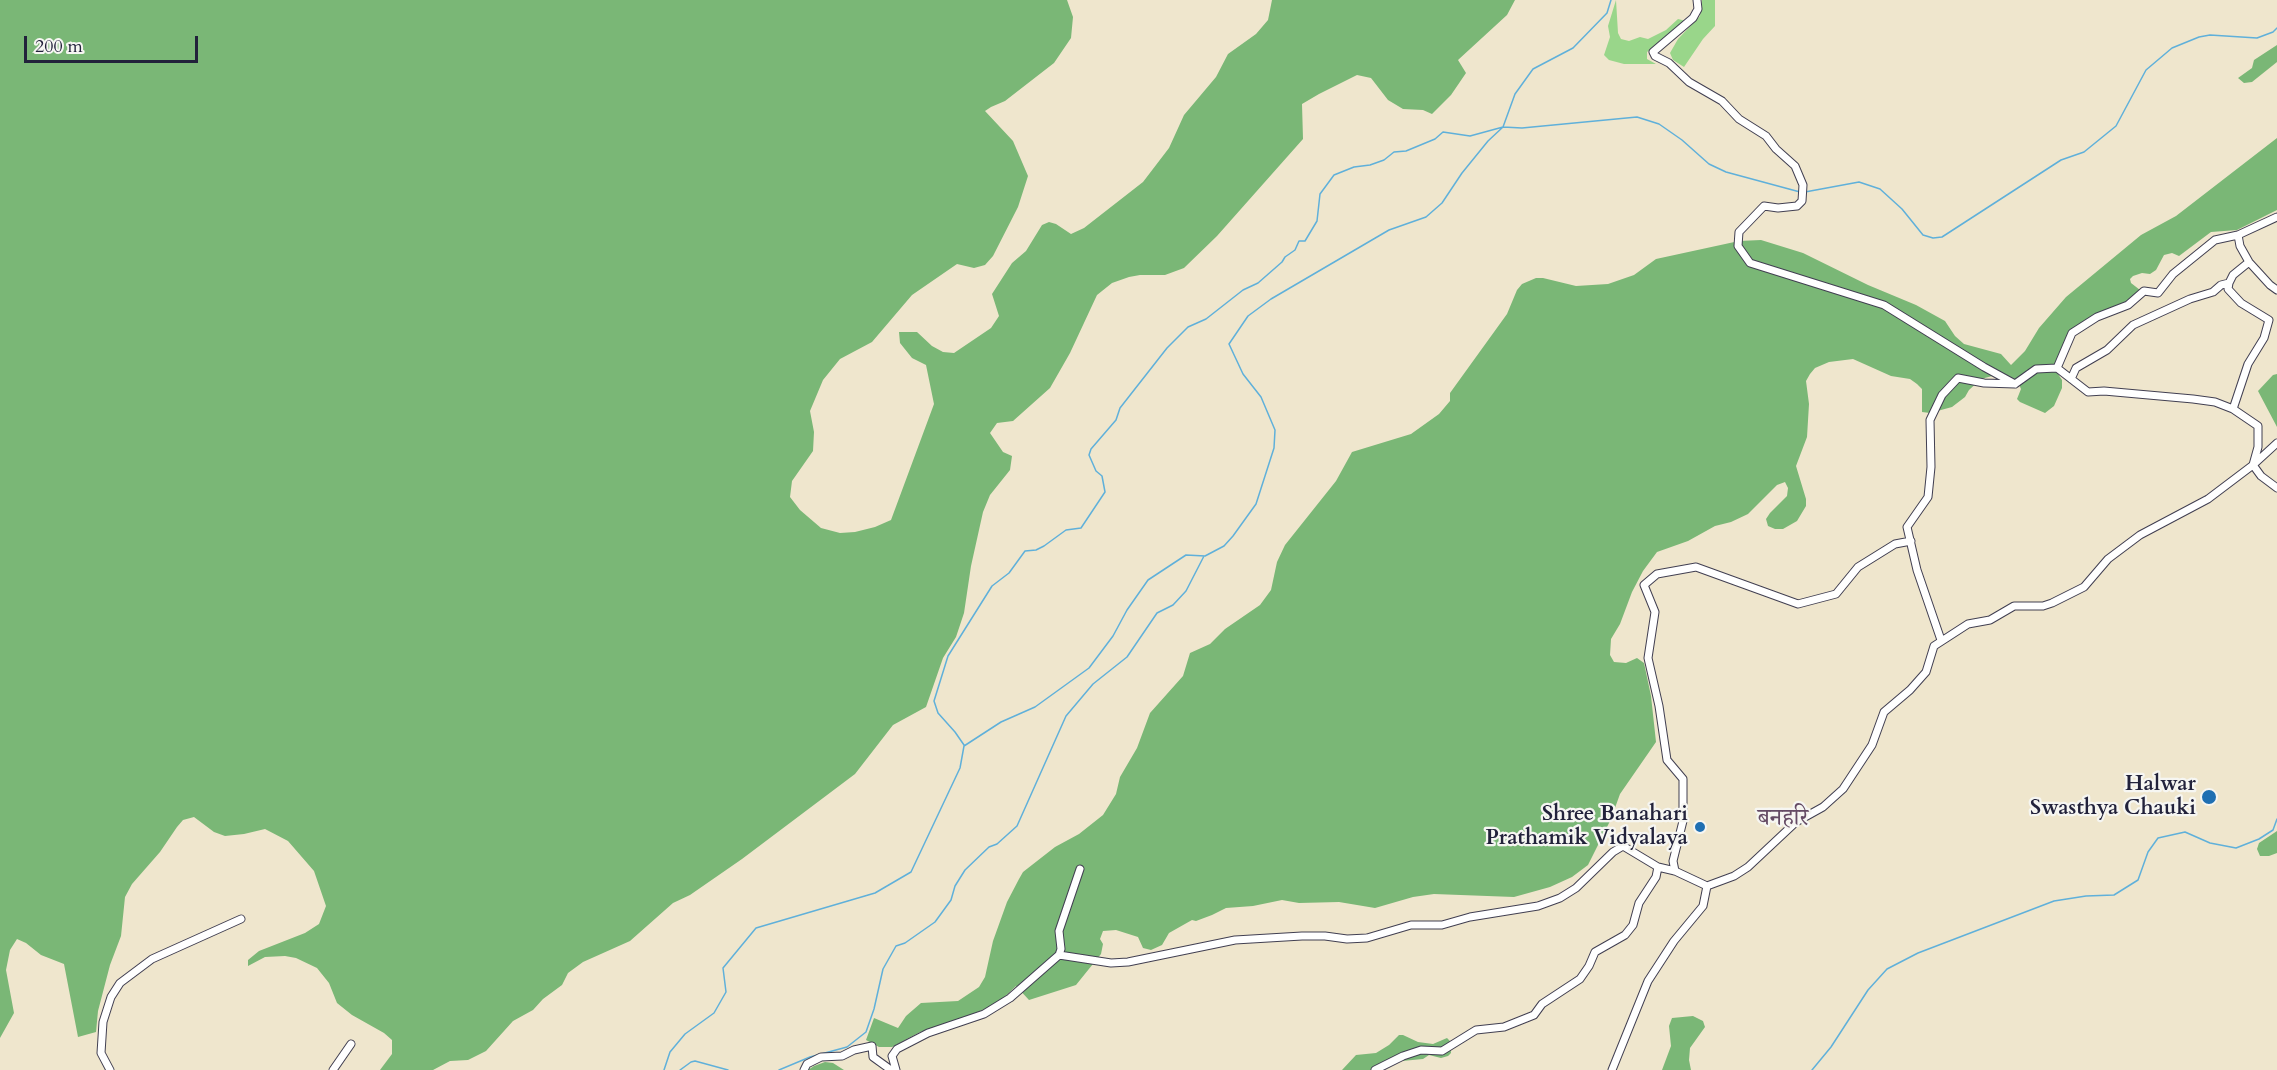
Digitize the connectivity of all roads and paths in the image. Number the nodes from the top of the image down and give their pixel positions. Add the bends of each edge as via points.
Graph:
1 (1697, 0) edge
2 (2277, 217) edge
3 (2238, 235) junction
4 (2249, 262) junction
5 (2229, 283) junction
6 (2277, 290) edge
7 (2057, 368) junction
8 (2071, 380) junction
9 (2015, 384) junction
10 (2233, 409) junction
11 (2277, 442) edge
12 (2253, 465) junction
13 (2277, 488) edge
14 (1911, 541) junction
15 (1941, 640) junction
16 (1658, 867) junction
17 (1080, 869) dead end
18 (1675, 871) junction
19 (1707, 886) junction
20 (240, 920) dead end
21 (1059, 956) junction
22 (351, 1044) dead end
23 (110, 1070) edge
24 (333, 1070) edge
25 (804, 1070) edge
26 (891, 1070) edge
27 (896, 1070) edge
28 (1375, 1070) edge
29 (1612, 1070) edge

1 - 9 street via 1693,18 1653,52 1655,56 1766,136 1795,166 1803,185 1802,201 1797,206 1764,206 1739,232 1738,246 1750,264 1884,305
2 - 3 street
3 - 4 street
3 - 7 street via 2215,240 2173,274 2158,293 2144,291 2128,305 2097,317 2072,333
4 - 5 street
4 - 6 street
5 - 8 street via 2133,325 2107,350 2076,368
5 - 10 street via 2228,289 2241,303 2269,320
7 - 8 street
7 - 9 street via 2036,369
8 - 10 street via 2088,392 2146,393 2215,402
9 - 14 street via 1958,378 1942,395 1930,420 1928,497 1907,527
10 - 12 street via 2258,426
11 - 12 street
12 - 13 street
12 - 15 street via 2208,499 2140,535 2108,559 2084,587 2043,606 2014,606 1990,620 1968,624
14 - 15 street
14 - 18 street via 1895,544 1858,567 1836,594 1798,604 1696,567 1657,574 1644,585 1655,612 1648,658 1667,760 1683,778 1683,821 1672,861
15 - 19 street via 1930,653 1921,679 1884,712 1872,745 1842,789 1823,807 1796,822 1748,867
16 - 18 street
16 - 21 street via 1623,846 1576,888 1549,902 1442,925 1411,925 1367,938 1234,940 1111,963
16 - 28 street via 1625,935 1595,952 1580,979 1542,1004 1534,1015 1504,1027 1476,1030 1442,1051 1421,1050
17 - 21 street via 1059,931
18 - 19 street
19 - 29 street via 1703,906 1648,981
20 - 23 street via 152,959 120,983 103,1022 101,1053
21 - 27 street via 1010,998 984,1014 928,1033 897,1049 892,1056
22 - 24 street
25 - 26 street via 807,1064 822,1057 842,1056 872,1046 873,1056

